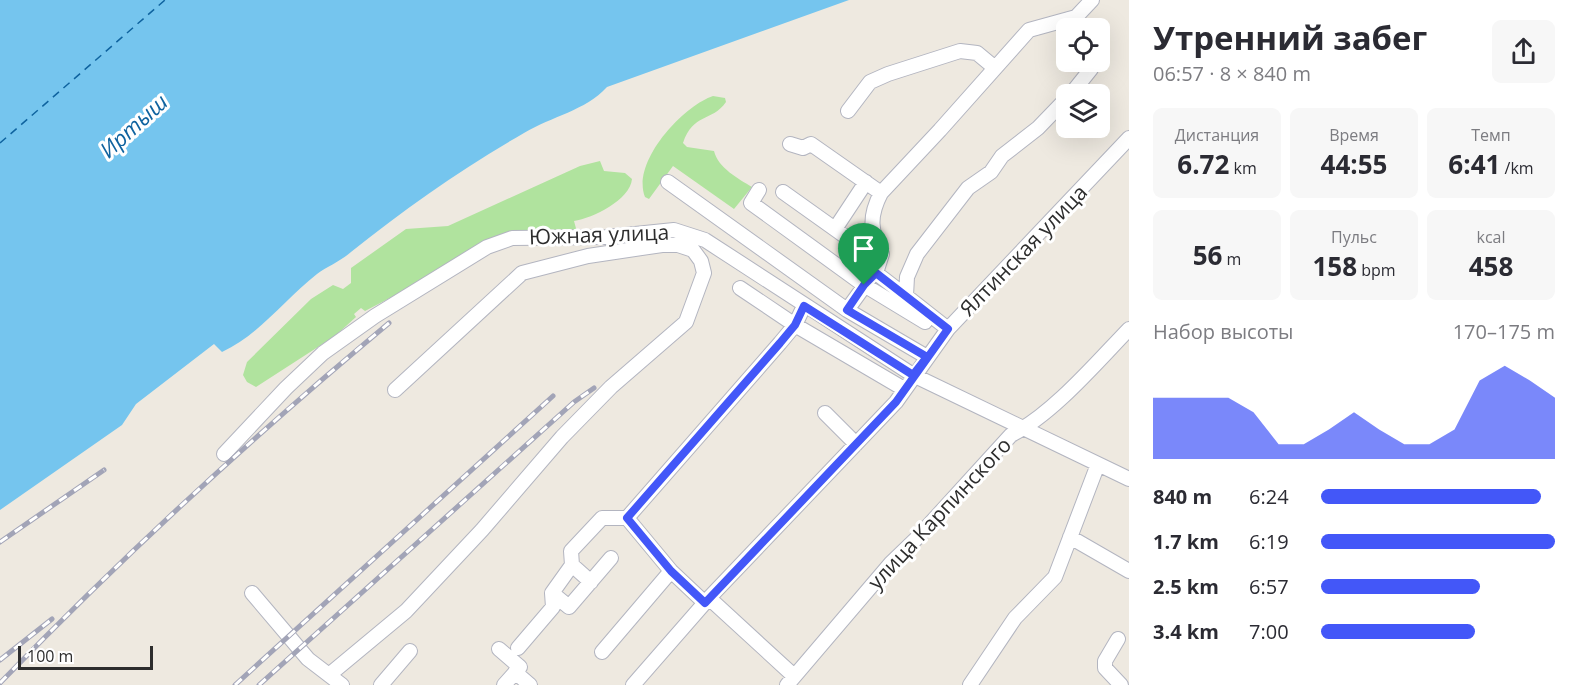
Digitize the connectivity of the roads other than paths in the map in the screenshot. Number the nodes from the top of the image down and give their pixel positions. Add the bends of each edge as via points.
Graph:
1 (1092, 0) edge
2 (1082, 18) edge
3 (1056, 26) edge
4 (995, 68) junction
5 (1088, 72) edge
6 (1079, 84) edge
7 (1056, 109) edge
8 (848, 111) dead end
9 (1129, 138) edge
10 (790, 144) dead end
11 (668, 182) dead end
12 (866, 182) junction
13 (759, 190) dead end
14 (783, 192) dead end
15 (881, 193) junction
16 (835, 229) junction
17 (882, 254) junction
18 (876, 273) junction
19 (864, 285) junction
20 (740, 288) dead end
21 (906, 296) junction
22 (804, 306) junction
23 (847, 310) junction
24 (925, 322) dead end
25 (795, 325) junction
26 (948, 329) junction
27 (1129, 329) edge
28 (927, 357) junction
29 (913, 375) junction
30 (904, 389) junction
31 (395, 390) dead end
32 (825, 413) dead end
33 (1024, 428) junction
34 (856, 444) junction
35 (224, 454) dead end
36 (1098, 464) junction
37 (1128, 477) edge
38 (627, 518) junction
39 (1070, 537) junction
40 (611, 558) dead end
41 (572, 565) junction
42 (1129, 570) edge
43 (671, 571) junction
44 (591, 582) junction
45 (252, 593) dead end
46 (552, 593) junction
47 (707, 600) junction
48 (1118, 639) dead end
49 (518, 648) dead end
50 (499, 649) dead end
51 (410, 651) dead end
52 (602, 652) dead end
53 (515, 672) junction
54 (329, 675) junction
55 (790, 681) edge
56 (342, 685) edge
57 (381, 685) edge
58 (504, 685) edge
59 (530, 685) edge
60 (633, 685) edge
61 (970, 685) edge
62 (1121, 685) edge

1 - 2 street
3 - 4 street via 1029,30
4 - 8 street via 977,53 960,51 870,82
4 - 15 street
5 - 6 street
7 - 21 street via 1002,156 991,172 968,188 917,254 907,277
9 - 26 street, Ялтинская улица
10 - 12 street via 803,148 811,144
11 - 23 street
12 - 15 street
12 - 16 street
13 - 19 street via 750,202
14 - 16 street
15 - 17 street via 875,205 872,234
16 - 17 street via 870,254
17 - 18 street
18 - 19 street
18 - 21 street
19 - 23 street
19 - 24 street
20 - 25 street
21 - 26 street
22 - 25 street
22 - 29 street, Южная улица
22 - 35 street, Южная улица via 688,232 512,238 487,247 323,353
23 - 28 street
25 - 30 street
25 - 38 street
26 - 28 street, Ялтинская улица
27 - 33 street, улица Карпинского
28 - 29 street, Ялтинская улица
29 - 30 street, Ялтинская улица
29 - 33 street, Южная улица
30 - 34 street, Ялтинская улица
31 - 54 street via 522,273 588,256 662,245 693,250 701,261 704,273 686,322 570,429 406,611
32 - 34 street
33 - 36 street, Южная улица
33 - 55 street, улица Карпинского via 1011,435 891,563
34 - 47 street, Ялтинская улица
36 - 37 street, Южная улица
36 - 39 street
38 - 41 street via 602,518 589,528 571,551
38 - 43 street
39 - 42 street
39 - 61 street via 1055,577 1015,618
40 - 44 street
41 - 44 street
41 - 46 street
43 - 47 street
43 - 52 street
44 - 46 street via 569,607
45 - 54 street via 308,659
46 - 49 street via 553,607
47 - 55 street
47 - 60 street, Ялтинская улица
48 - 62 street via 1105,668
50 - 53 street via 520,667
51 - 57 street
53 - 58 street
53 - 59 street
54 - 56 street

